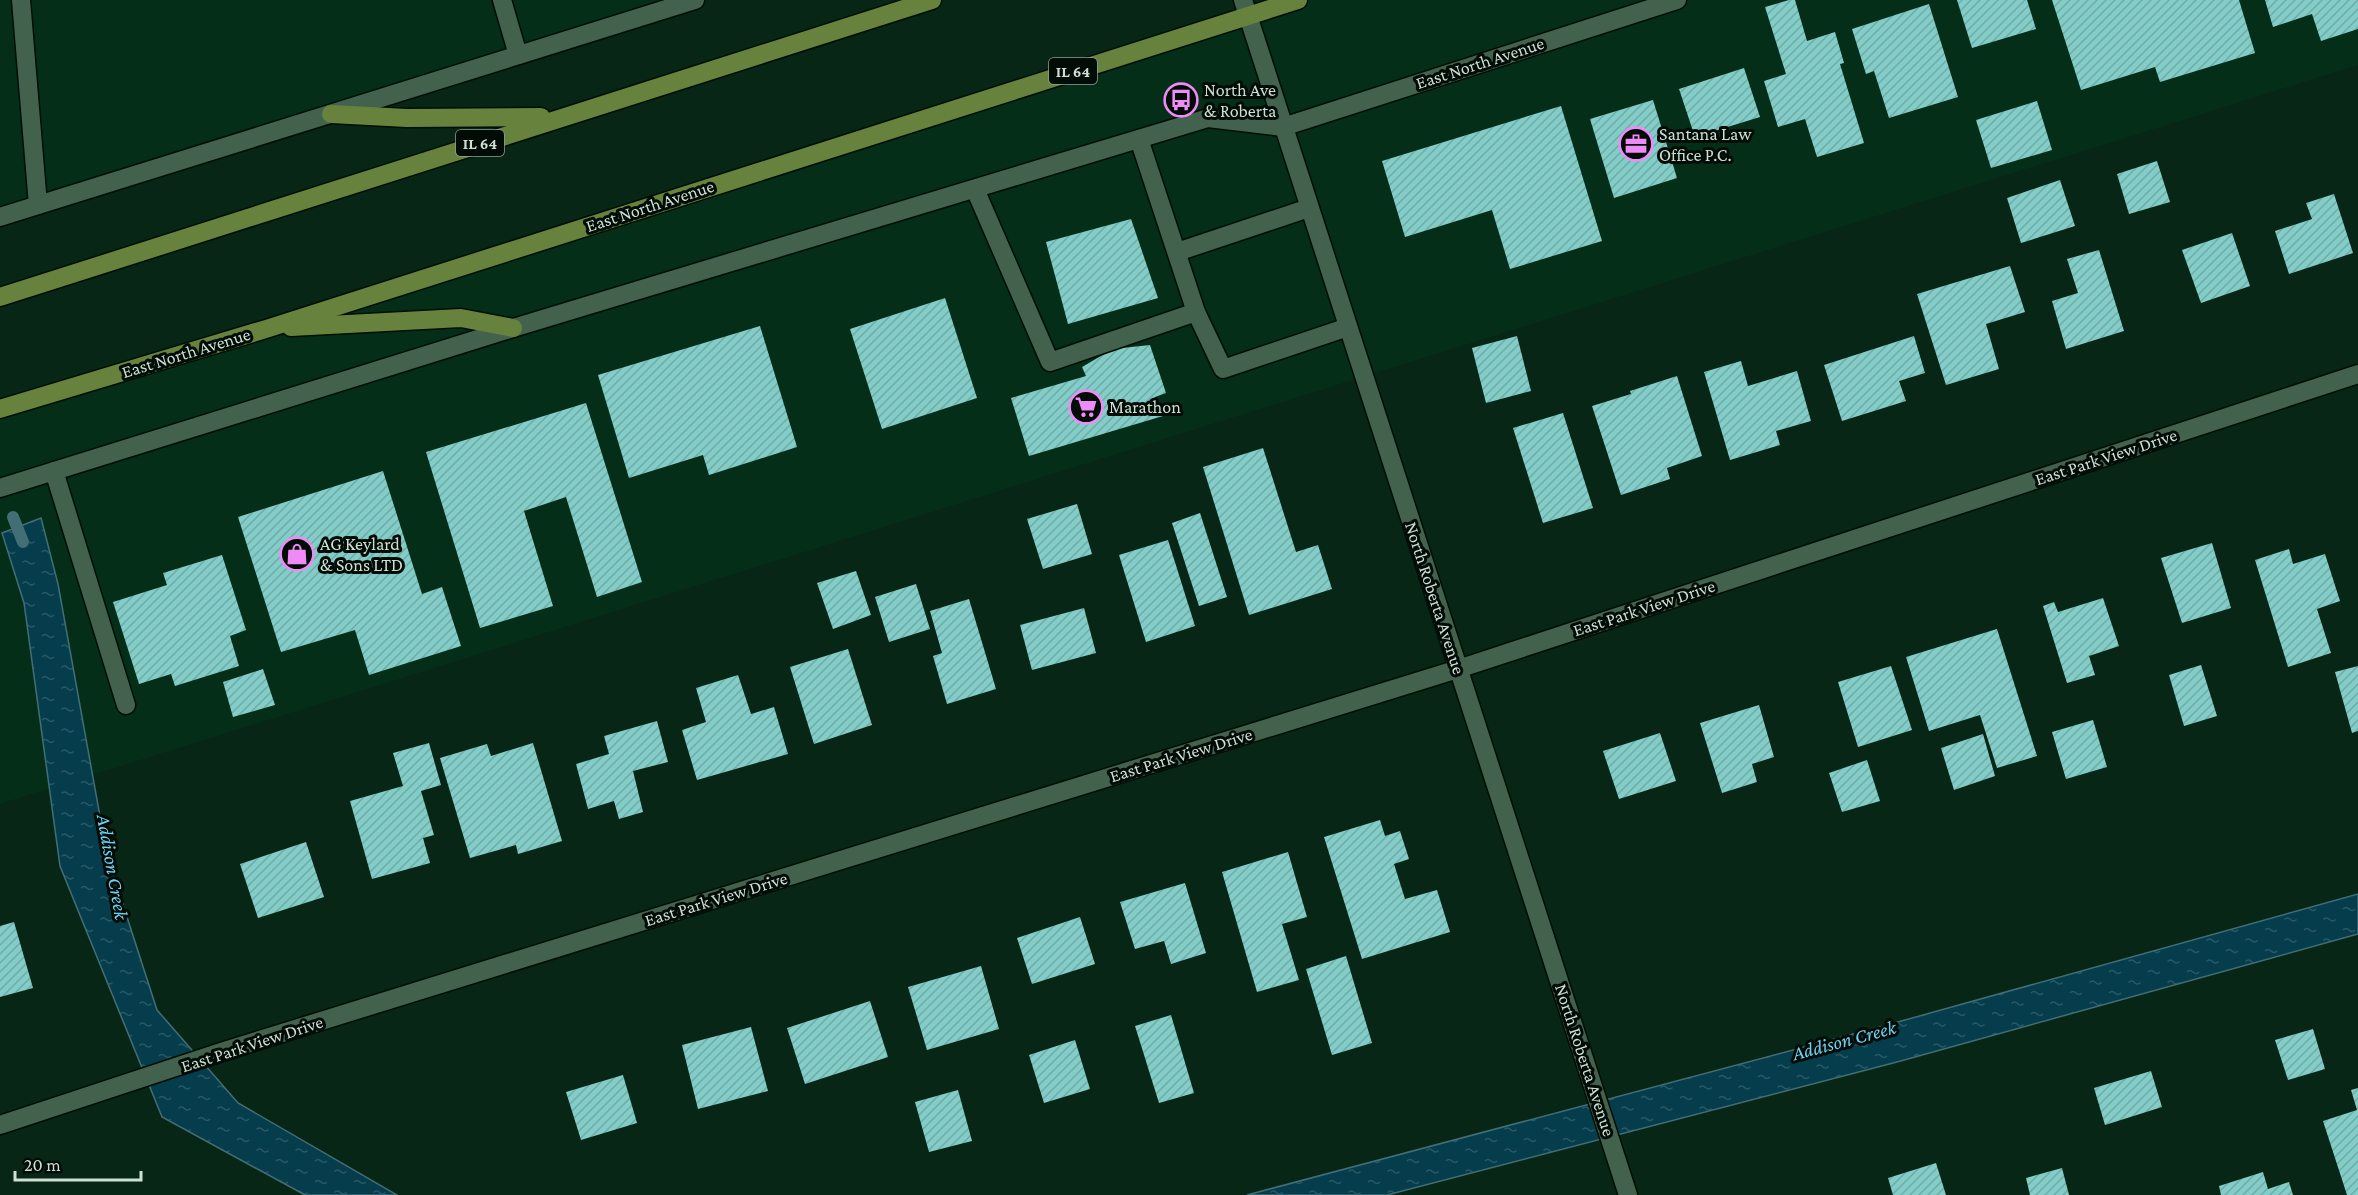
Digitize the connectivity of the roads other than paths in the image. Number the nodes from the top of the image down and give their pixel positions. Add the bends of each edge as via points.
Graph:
1 (21, 0) edge
2 (502, 0) edge
3 (695, 0) edge
4 (932, 0) edge
5 (1298, 0) edge
6 (1677, 0) edge
7 (1246, 8) edge
8 (518, 55) junction
9 (331, 114) junction
10 (561, 117) junction
11 (1283, 127) junction
12 (1139, 139) junction
13 (975, 189) junction
14 (38, 206) junction
15 (1309, 208) junction
16 (0, 217) edge
17 (1176, 252) junction
18 (0, 297) edge
19 (1196, 312) junction
20 (1348, 327) junction
21 (513, 328) junction
22 (266, 329) junction
23 (2358, 374) edge
24 (0, 409) edge
25 (54, 471) junction
26 (0, 488) edge
27 (1458, 669) junction
28 (126, 705) dead end
29 (0, 1125) edge
30 (1628, 1195) edge

1 - 14 street
2 - 8 street
3 - 8 street
4 - 10 main road, IL 64
5 - 7 main road, East North Avenue / IL 64
6 - 11 street, East North Avenue
7 - 11 street, North Roberta Avenue
7 - 22 main road, East North Avenue / IL 64
8 - 9 street
9 - 10 main road via 407,118
9 - 14 street
10 - 18 main road, IL 64
11 - 12 street via 1208,118
11 - 15 street, North Roberta Avenue
12 - 13 street
12 - 17 street
13 - 19 street via 1050,362
13 - 21 street
14 - 16 street
15 - 17 street
15 - 20 street, North Roberta Avenue
17 - 19 street
19 - 20 street via 1223,369
20 - 27 street, North Roberta Avenue
21 - 22 main road via 461,318
21 - 25 street
22 - 24 main road, East North Avenue / IL 64
23 - 27 street, East Park View Drive
25 - 26 street
25 - 28 street
27 - 29 street, East Park View Drive via 221,1052
27 - 30 street, North Roberta Avenue

